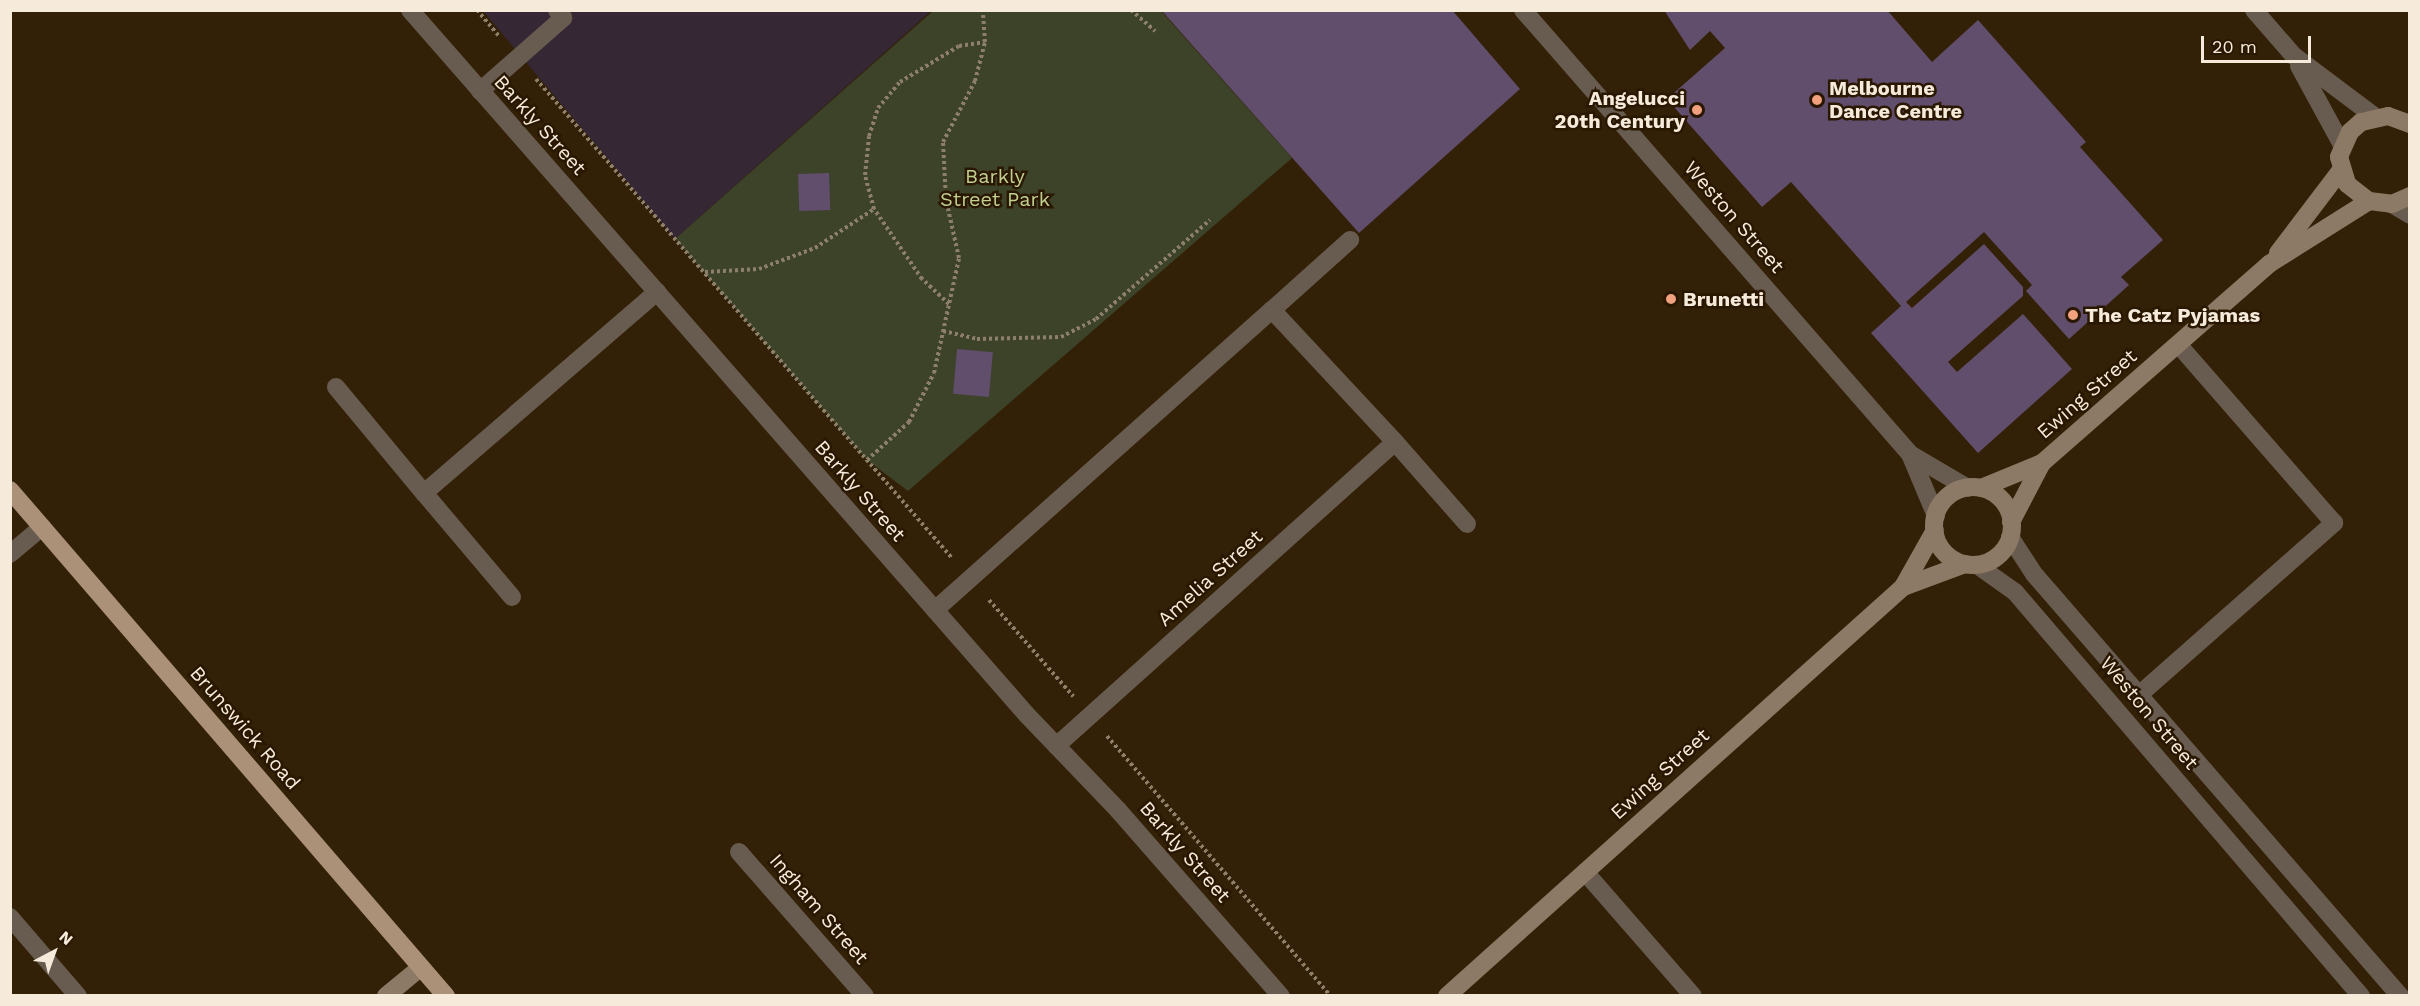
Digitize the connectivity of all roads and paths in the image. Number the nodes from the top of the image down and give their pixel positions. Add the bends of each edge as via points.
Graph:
1 (411, 10) edge
2 (477, 10) edge
3 (557, 10) edge
4 (983, 10) edge
5 (1131, 10) edge
6 (1523, 10) edge
7 (2254, 10) edge
8 (1155, 31) dead end
9 (985, 42) junction
10 (2294, 56) junction
11 (518, 58) junction
12 (480, 91) junction
13 (2374, 116) junction
14 (2406, 119) edge
15 (2342, 144) junction
16 (2341, 170) junction
17 (2409, 195) edge
18 (2369, 201) junction
19 (2392, 204) junction
20 (874, 208) junction
21 (2409, 215) edge
22 (1210, 220) dead end
23 (1350, 240) dead end
24 (2269, 264) junction
25 (704, 272) junction
26 (657, 291) junction
27 (950, 305) junction
28 (1272, 310) junction
29 (944, 332) junction
30 (2178, 344) junction
31 (336, 387) dead end
32 (1395, 442) junction
33 (1910, 454) junction
34 (867, 460) junction
35 (2042, 463) junction
36 (1974, 488) junction
37 (10, 490) edge
38 (424, 492) junction
39 (1935, 523) junction
40 (1467, 524) dead end
41 (42, 527) junction
42 (2011, 529) junction
43 (10, 554) edge
44 (1971, 565) junction
45 (970, 578) junction
46 (1903, 587) junction
47 (513, 597) dead end
48 (935, 610) junction
49 (2140, 694) junction
50 (1090, 716) junction
51 (1056, 746) junction
52 (739, 852) dead end
53 (1585, 872) junction
54 (2301, 880) junction
55 (2278, 899) junction
56 (10, 917) edge
57 (421, 967) junction
58 (78, 996) edge
59 (386, 996) edge
60 (446, 996) edge
61 (865, 996) edge
62 (1281, 996) edge
63 (1331, 996) edge
64 (1447, 996) edge
65 (1693, 996) edge
66 (2361, 996) edge
67 (2400, 996) edge

1 - 12 street, Barkly Street
2 - 11 path
3 - 11 street via 563,18
4 - 9 path
5 - 8 path
6 - 33 street, Weston Street
7 - 10 street
9 - 20 path via 959,46 900,82 878,108 865,175
9 - 27 path via 975,81 943,142 946,201 959,258
10 - 13 street
10 - 15 street
11 - 12 street
11 - 25 path
12 - 26 street, Barkly Street
13 - 14 street
13 - 15 street via 2361,122
15 - 16 street
16 - 18 street via 2356,194
16 - 24 street, Ewing Street
17 - 19 street
18 - 19 street
18 - 24 street, Ewing Street
19 - 21 street
20 - 25 path via 815,248 768,266
20 - 27 path via 922,279
22 - 29 path via 1122,298 1061,337 977,339
23 - 28 street
24 - 30 street, Ewing Street
25 - 34 path
26 - 38 street
26 - 48 street, Barkly Street
27 - 29 path
28 - 32 street
28 - 45 street
29 - 34 path via 934,373 909,422
30 - 35 street, Ewing Street
30 - 49 street via 2334,523
31 - 38 street
32 - 40 street
32 - 50 street, Amelia Street
33 - 36 street, Weston Street
33 - 39 street, Weston Street
34 - 45 path
35 - 36 street, Ewing Street
35 - 42 street, Ewing Street
36 - 39 street via 1947,497
36 - 42 street via 2001,500
37 - 41 main road, Brunswick Road
38 - 47 street
39 - 44 street via 1944,552
39 - 46 street, Ewing Street
41 - 43 street
41 - 57 main road, Brunswick Road
42 - 44 street via 1999,556
42 - 49 street, Weston Street via 2034,574
44 - 46 street, Ewing Street
44 - 55 street, Weston Street via 2015,592
45 - 48 street
45 - 50 path
46 - 53 street, Ewing Street
48 - 51 street, Barkly Street
49 - 54 street, Weston Street
50 - 51 street, Amelia Street
50 - 63 path
51 - 62 street, Barkly Street
52 - 61 street, Ingham Street
53 - 64 street, Ewing Street
53 - 65 street
54 - 55 street
54 - 67 street, Weston Street
55 - 66 street, Weston Street
56 - 58 street
57 - 59 street
57 - 60 main road, Brunswick Road

